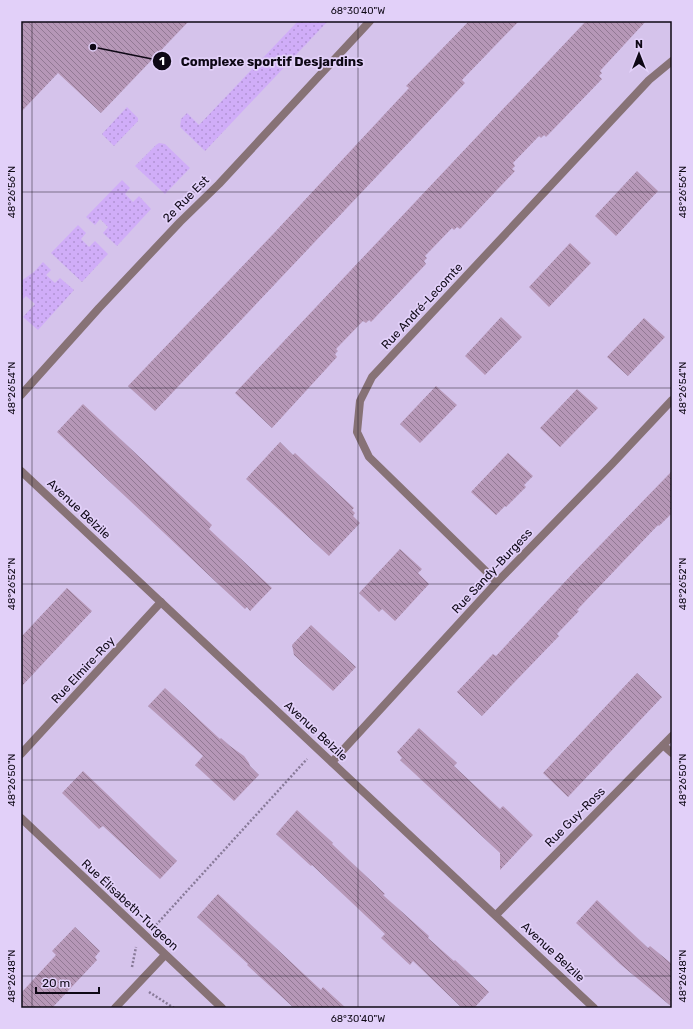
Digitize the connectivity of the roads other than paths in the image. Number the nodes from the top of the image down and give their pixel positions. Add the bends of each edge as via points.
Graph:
1 (370, 21) edge
2 (672, 61) edge
3 (21, 395) edge
4 (672, 400) edge
5 (21, 471) edge
6 (497, 582) junction
7 (161, 602) junction
8 (672, 736) edge
9 (663, 745) junction
10 (672, 753) edge
11 (21, 754) edge
12 (332, 762) junction
13 (21, 818) edge
14 (496, 915) junction
15 (165, 955) junction
16 (115, 1008) edge
17 (222, 1008) edge
18 (594, 1008) edge

1 - 3 street, 2e Rue Est via 219,184 99,308
2 - 6 street, Rue André-Lecomte via 649,80 372,377 360,401 357,432 369,457
4 - 6 street, Rue Sandy-Burgess
5 - 7 street, Avenue Belzile
6 - 12 street, Rue Sandy-Burgess
7 - 11 street, Rue Elmire-Roy
7 - 12 street, Avenue Belzile
8 - 9 street, Rue Guy-Ross
9 - 10 street
9 - 14 street, Rue Guy-Ross
12 - 14 street, Avenue Belzile
13 - 15 street, Rue Élisabeth-Turgeon
14 - 18 street, Avenue Belzile
15 - 16 street
15 - 17 street, Rue Élisabeth-Turgeon

